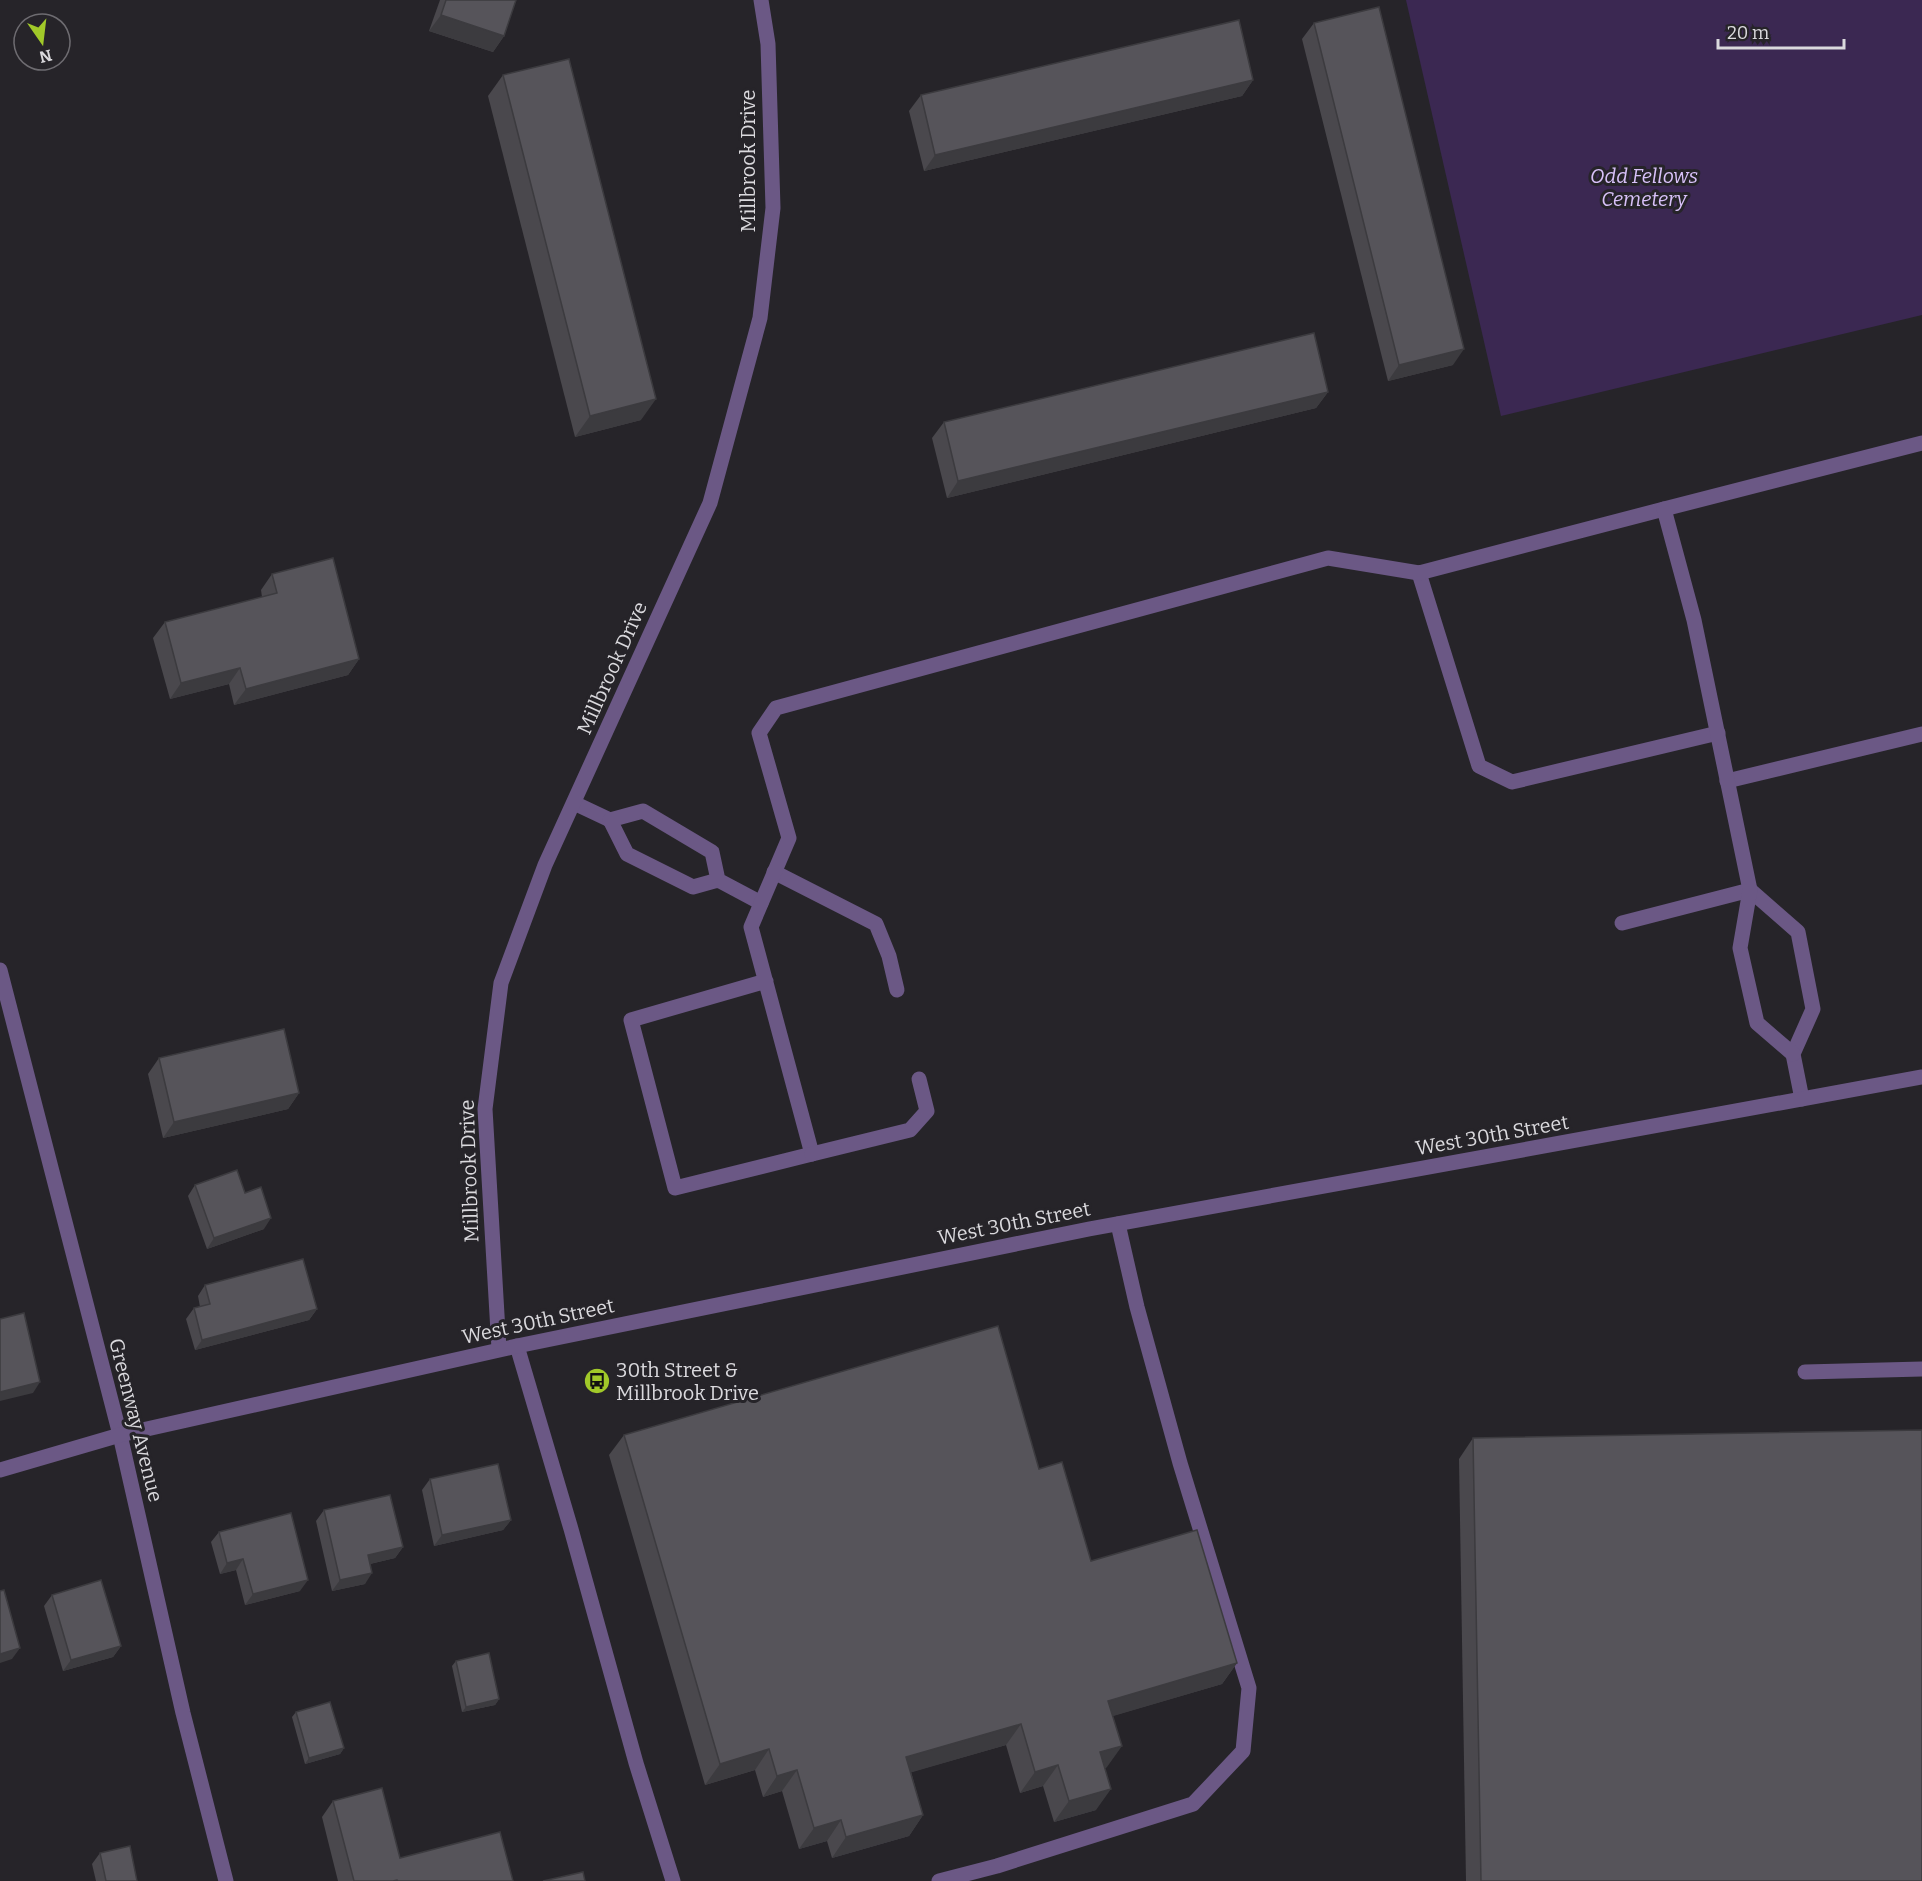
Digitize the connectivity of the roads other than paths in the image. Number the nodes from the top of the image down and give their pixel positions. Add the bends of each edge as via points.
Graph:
1 (761, 0) edge
2 (1922, 443) edge
3 (1664, 509) junction
4 (1419, 573) junction
5 (1718, 733) junction
6 (1922, 734) edge
7 (1727, 781) junction
8 (574, 803) junction
9 (610, 820) junction
10 (774, 872) junction
11 (718, 880) junction
12 (1750, 890) junction
13 (761, 903) junction
14 (1622, 923) dead end
15 (0, 970) edge
16 (766, 981) junction
17 (897, 990) dead end
18 (1793, 1054) junction
19 (1922, 1077) edge
20 (919, 1079) dead end
21 (1802, 1099) junction
22 (812, 1154) junction
23 (1118, 1224) junction
24 (517, 1346) junction
25 (499, 1349) junction
26 (1922, 1368) edge
27 (1805, 1372) dead end
28 (120, 1436) junction
29 (0, 1470) edge
30 (226, 1881) edge
31 (674, 1881) edge
32 (939, 1881) edge

1 - 8 street, Millbrook Drive via 768,44 773,208 760,318 710,503
2 - 3 street
3 - 4 street
3 - 5 street via 1694,620
4 - 5 street via 1479,766 1512,782
4 - 10 street via 1328,558 776,708 759,733 789,838
5 - 7 street
6 - 7 street
7 - 12 street
8 - 9 street
8 - 25 street, Millbrook Drive via 545,866 501,983 484,1109
9 - 11 street via 627,854 693,887
9 - 11 street via 643,811 712,852
10 - 13 street
10 - 17 street via 876,924
11 - 13 street
12 - 14 street
12 - 18 street via 1740,948 1757,1023
12 - 18 street via 1798,932 1813,1009
13 - 16 street via 751,927
15 - 28 street, Greenway Avenue
16 - 22 street
16 - 22 street via 631,1020 675,1188
18 - 21 street
19 - 21 street, West 30th Street
20 - 22 street via 927,1111 910,1130
21 - 23 street, West 30th Street
23 - 24 street, West 30th Street
23 - 32 street via 1180,1462 1249,1688 1243,1751 1193,1804
24 - 25 street, West 30th Street
24 - 31 street via 636,1763
25 - 28 street, West 30th Street
26 - 27 street
28 - 29 street, West 30th Street
28 - 30 street, Greenway Avenue

